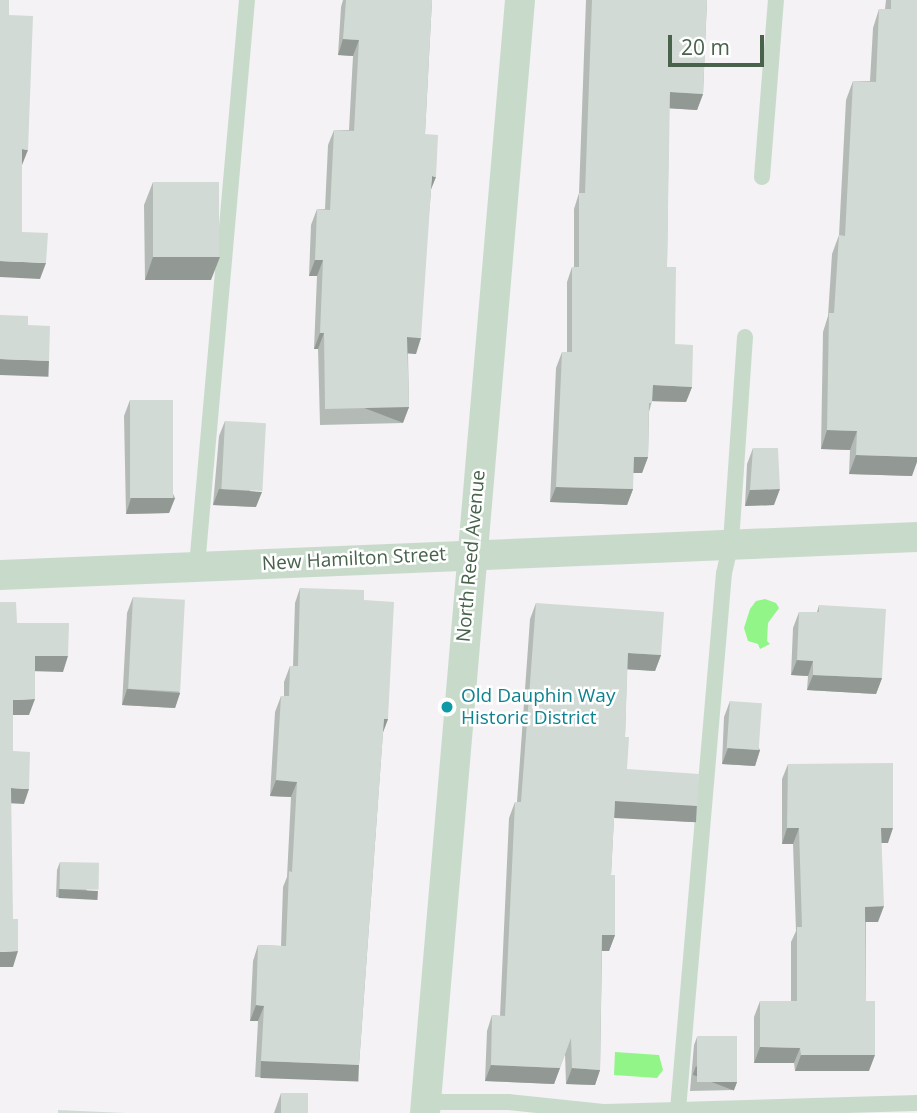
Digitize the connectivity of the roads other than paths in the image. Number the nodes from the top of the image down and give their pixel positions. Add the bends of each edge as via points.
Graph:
1 (247, 0) edge
2 (520, 0) edge
3 (776, 0) edge
4 (762, 177) dead end
5 (745, 337) dead end
6 (917, 537) edge
7 (731, 542) junction
8 (471, 554) junction
9 (197, 566) junction
10 (0, 575) edge
11 (917, 1102) edge
12 (425, 1108) edge
13 (678, 1110) junction

1 - 9 lane
2 - 8 street, North Reed Avenue
3 - 4 lane
5 - 7 lane
6 - 7 street, New Hamilton Street
7 - 8 street, New Hamilton Street
7 - 13 lane via 724,573
8 - 9 street, New Hamilton Street
8 - 12 street, North Reed Avenue
9 - 10 street, New Hamilton Street
11 - 13 lane
12 - 13 lane via 508,1101 603,1112

